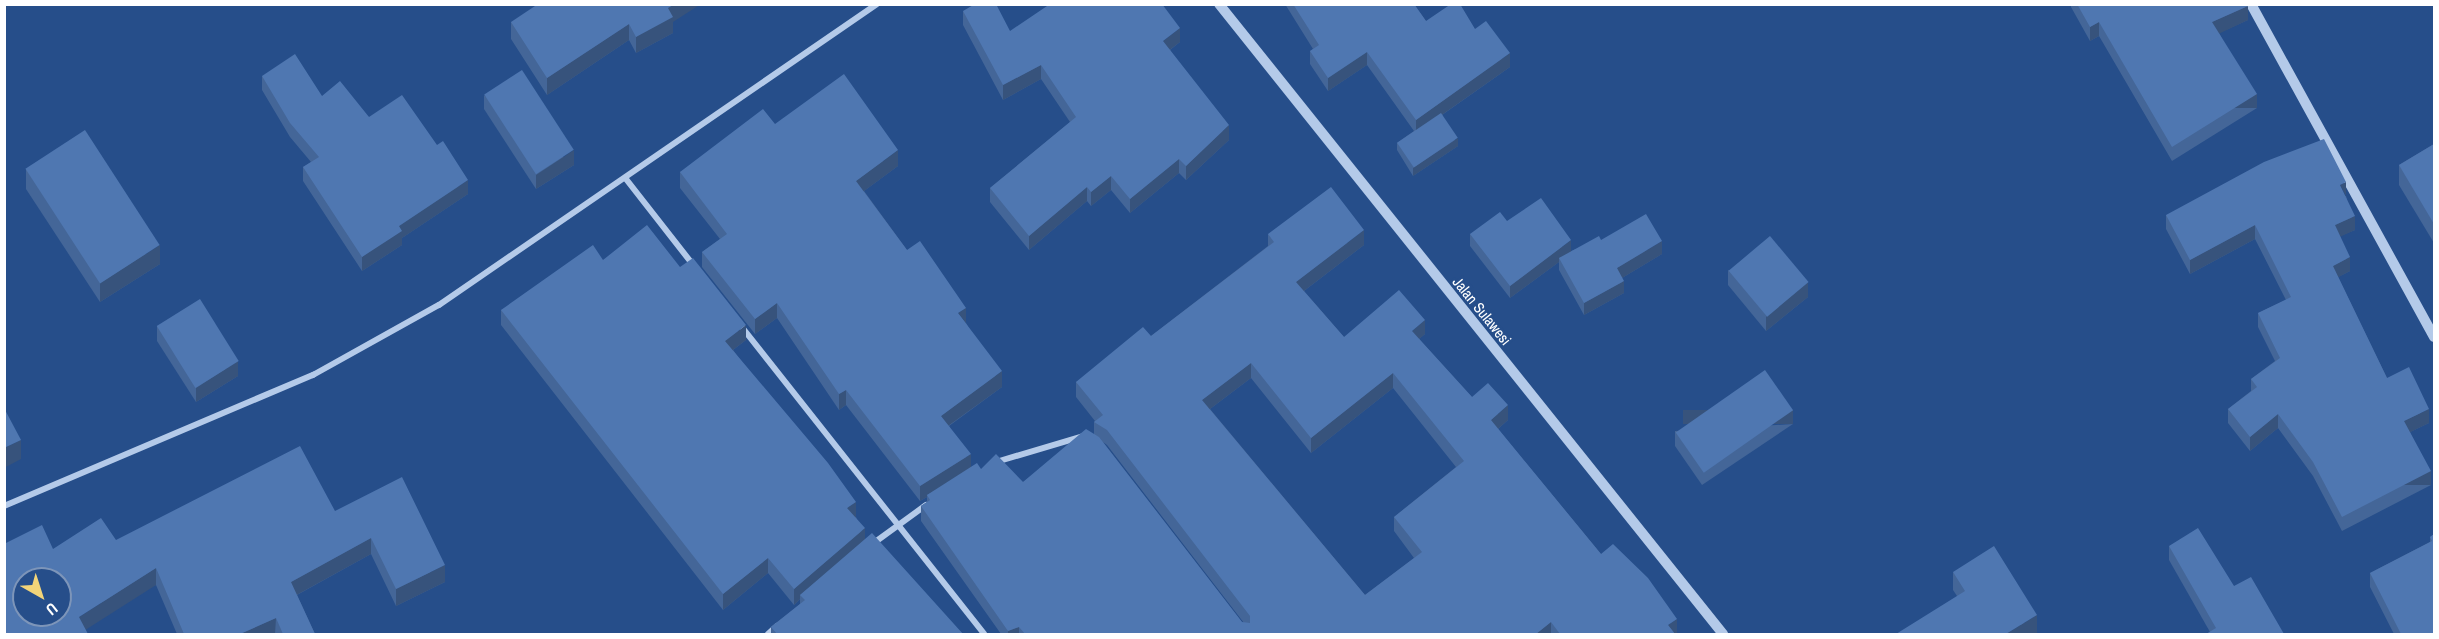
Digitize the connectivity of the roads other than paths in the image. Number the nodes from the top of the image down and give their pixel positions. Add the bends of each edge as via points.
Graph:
1 (877, 4) edge
2 (1219, 4) edge
3 (2251, 4) edge
4 (626, 179) junction
5 (699, 272) edge
6 (735, 318) edge
7 (2434, 337) edge
8 (1093, 440) edge
9 (988, 465) edge
10 (933, 500) edge
11 (4, 506) edge
12 (896, 523) junction
13 (862, 552) edge
14 (786, 618) edge
15 (768, 634) edge
16 (984, 634) edge
17 (1724, 634) edge

1 - 4 street
2 - 17 street, Jalan Sulawesi
3 - 7 street
4 - 5 street
4 - 11 street via 439,305 313,375
6 - 12 street
8 - 9 street via 1084,436 1053,441
10 - 12 street
12 - 13 street
12 - 16 street
14 - 15 street

